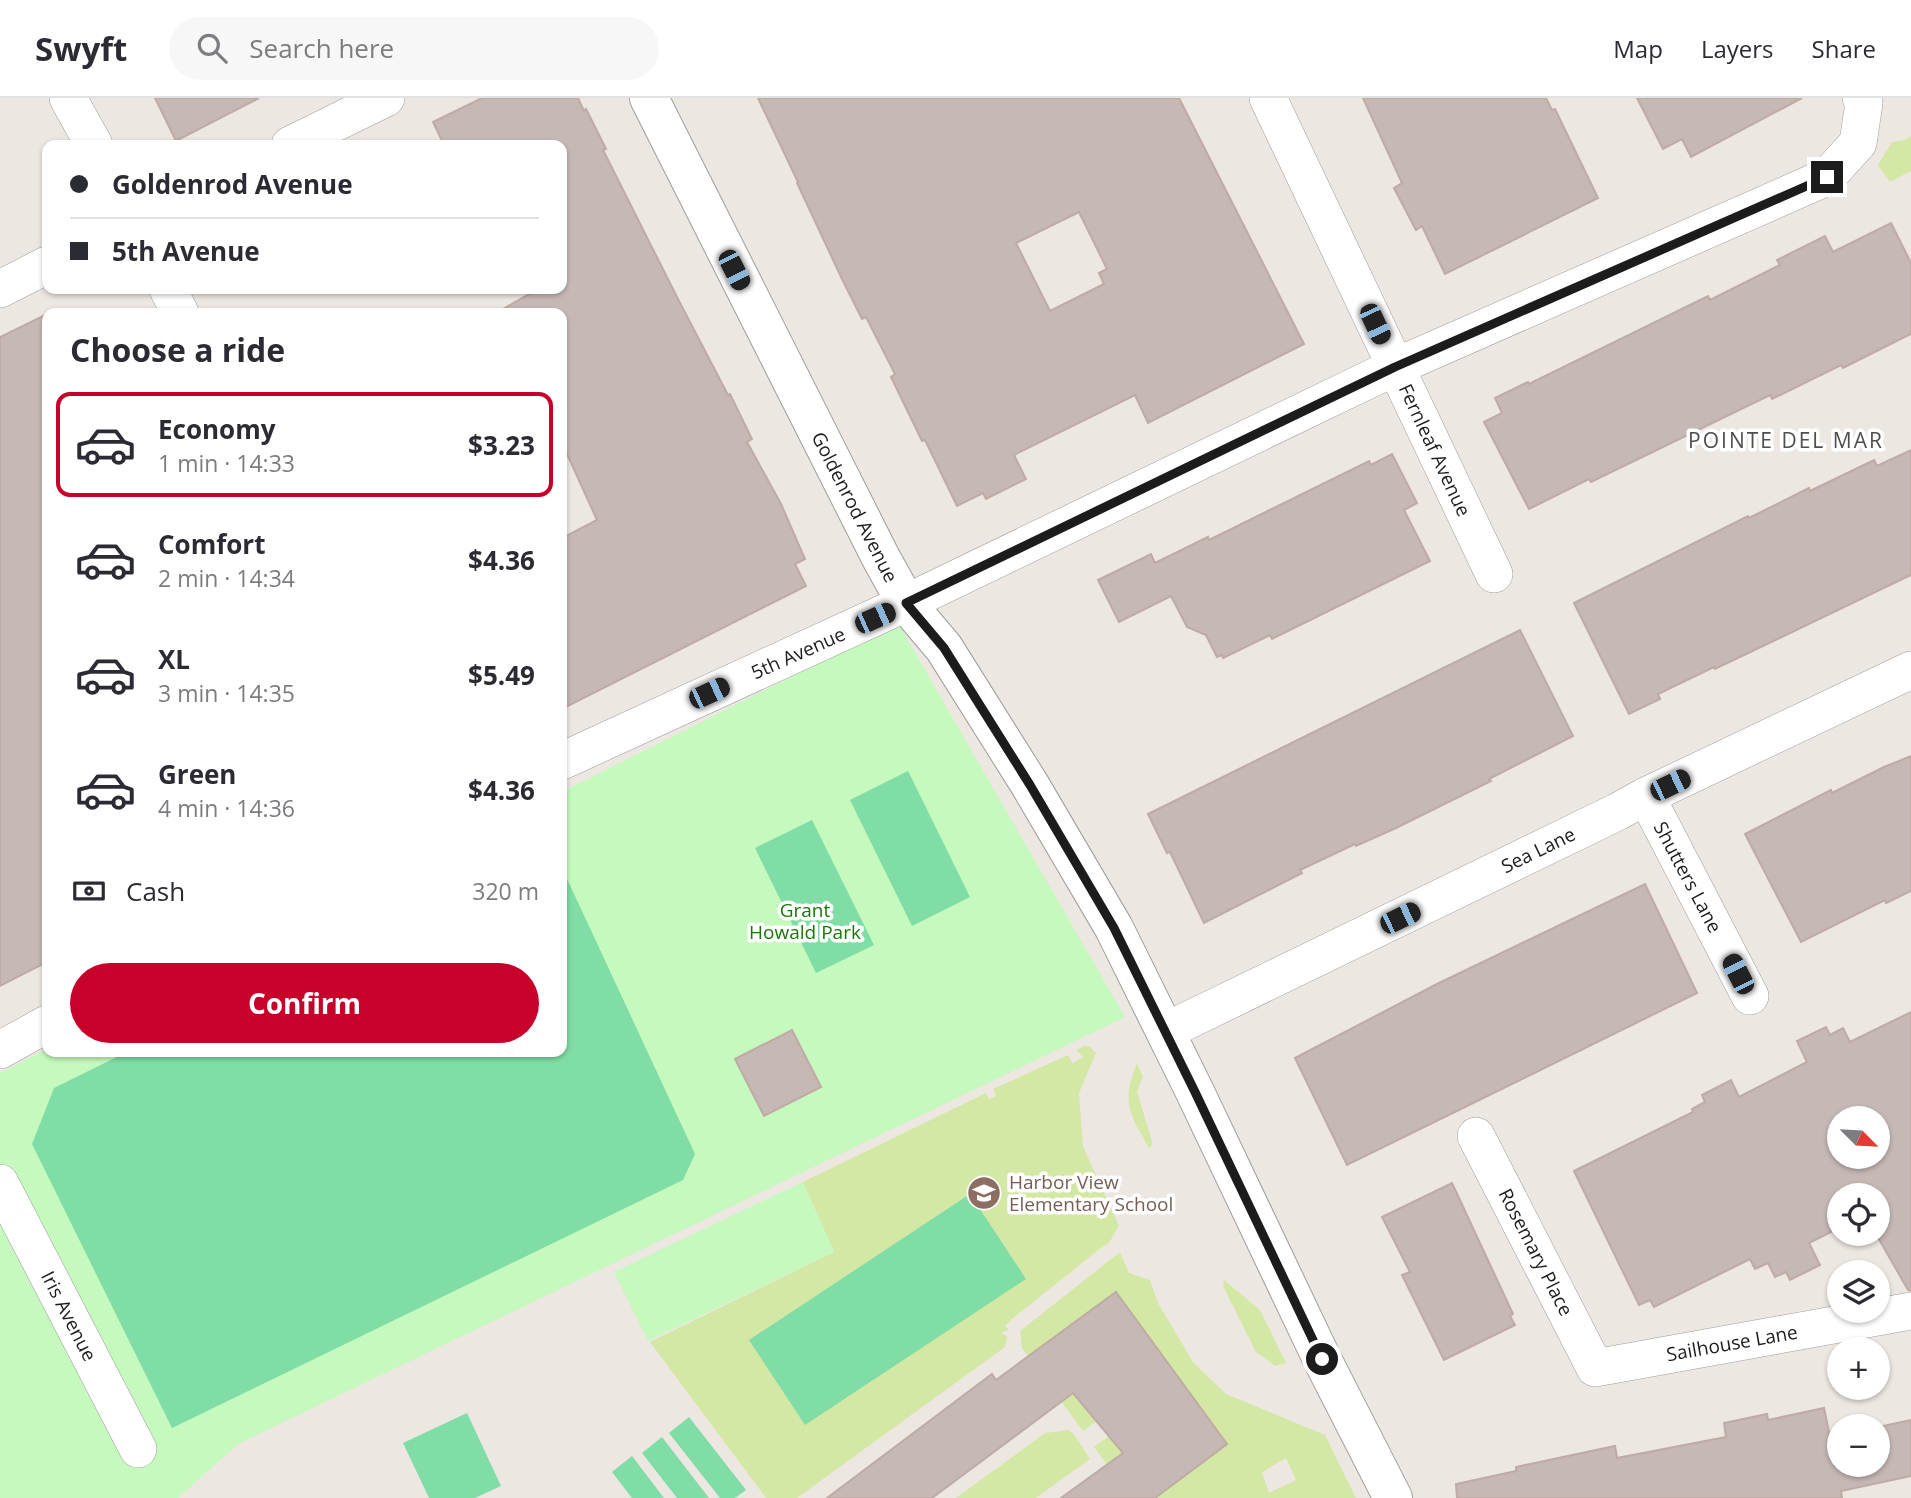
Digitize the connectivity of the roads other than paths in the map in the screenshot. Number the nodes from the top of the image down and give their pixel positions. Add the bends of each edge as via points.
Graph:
1 (68, 98) edge
2 (386, 98) edge
3 (649, 98) edge
4 (1268, 98) edge
5 (1861, 98) edge
6 (91, 140) edge
7 (300, 140) edge
8 (42, 268) edge
9 (0, 289) edge
10 (1395, 367) junction
11 (1494, 574) dead end
12 (906, 603) junction
13 (1911, 670) edge
14 (567, 759) edge
15 (1646, 796) junction
16 (1750, 996) dead end
17 (42, 1027) edge
18 (1166, 1031) junction
19 (0, 1050) edge
20 (1476, 1136) dead end
21 (0, 1183) edge
22 (1911, 1311) edge
23 (1595, 1368) joint
24 (138, 1449) dead end
25 (1393, 1498) edge

1 - 6 street
2 - 7 street
3 - 12 street, Goldenrod Avenue
4 - 10 street, Fernleaf Avenue
5 - 10 street, 5th Avenue via 1858,143 1827,177
8 - 9 street
10 - 11 street, Fernleaf Avenue
10 - 12 street, 5th Avenue
12 - 14 street, 5th Avenue
12 - 18 street, Goldenrod Avenue via 944,648 1030,785 1114,928
13 - 15 street, Sea Lane
15 - 16 street, Shutters Lane
15 - 18 street, Sea Lane
17 - 19 street
18 - 25 street, Goldenrod Avenue
20 - 23 street, Rosemary Place
21 - 24 street, Iris Avenue
22 - 23 street, Sailhouse Lane

